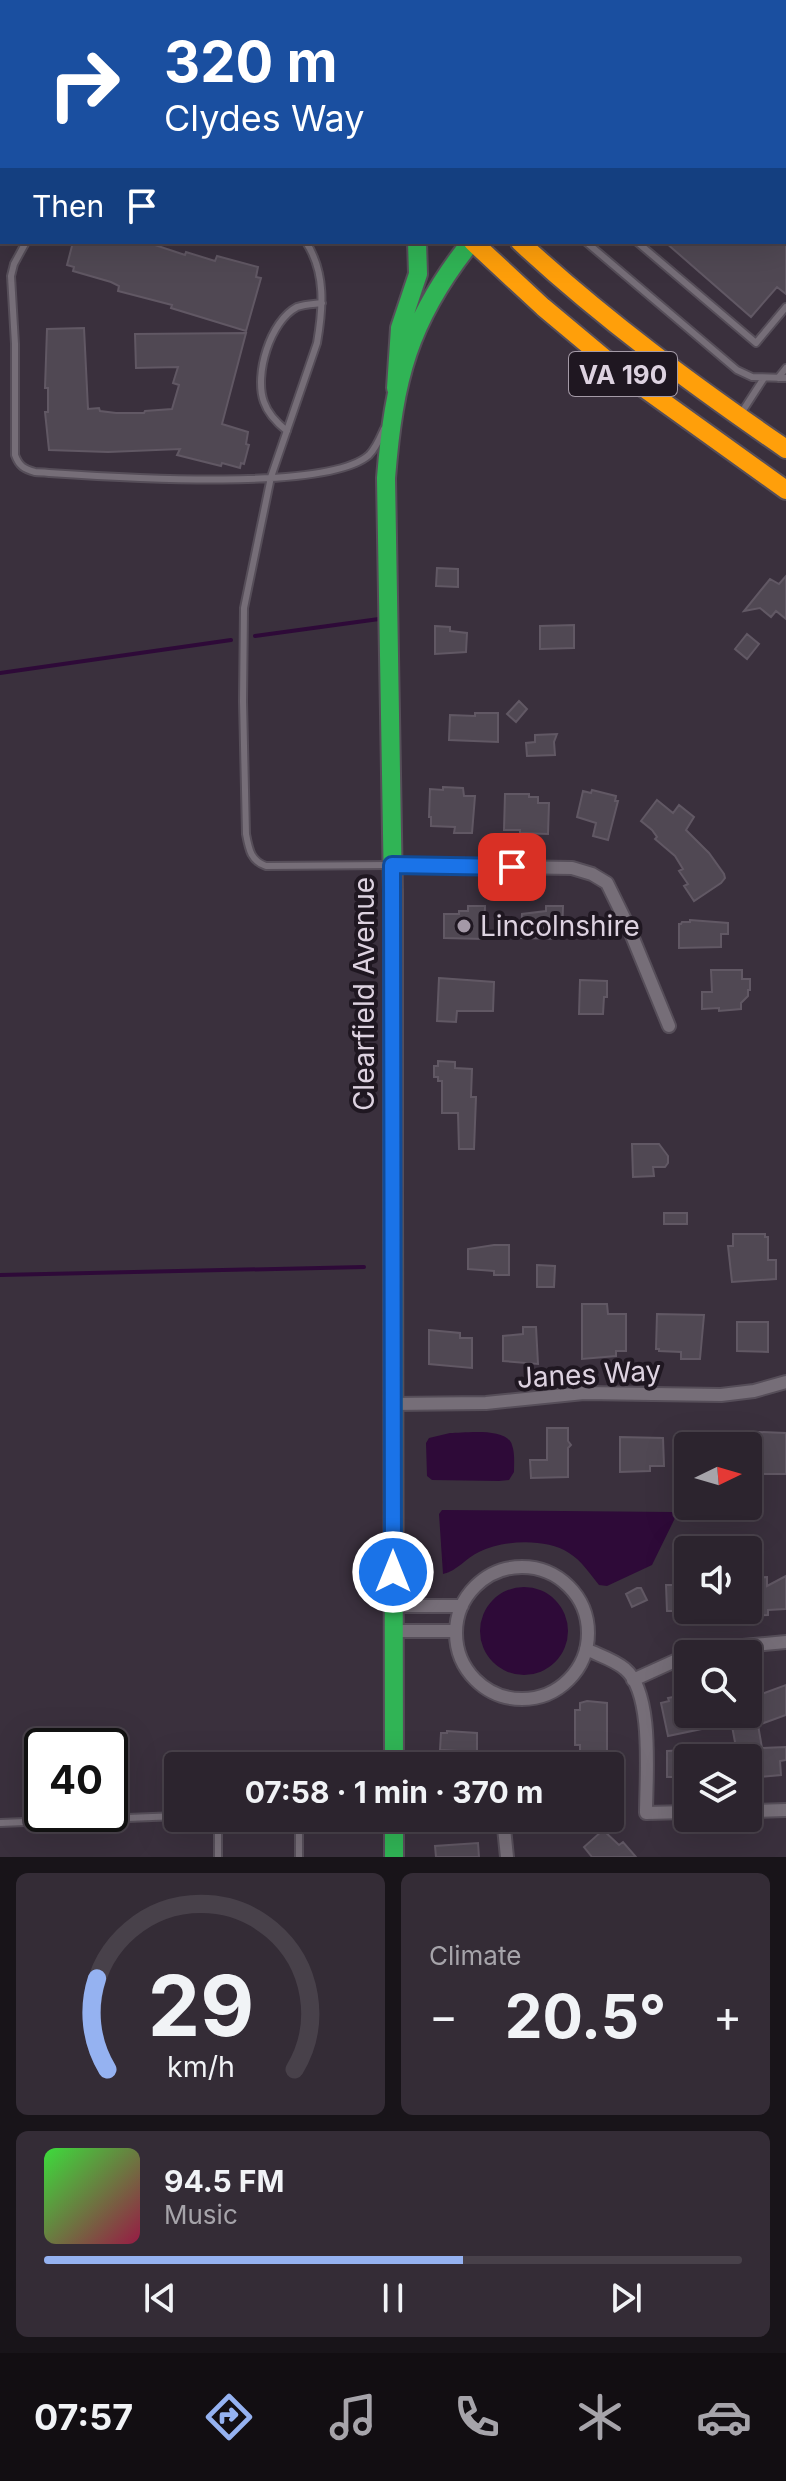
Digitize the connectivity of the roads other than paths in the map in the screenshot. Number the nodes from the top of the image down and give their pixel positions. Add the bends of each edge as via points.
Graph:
1 (25, 244) edge
2 (307, 244) edge
3 (417, 244) edge
4 (470, 244) edge
5 (474, 244) edge
6 (522, 244) edge
7 (588, 244) edge
8 (639, 244) edge
9 (322, 303) junction
10 (786, 307) edge
11 (786, 368) edge
12 (764, 378) junction
13 (782, 378) edge
14 (396, 388) junction
15 (391, 411) junction
16 (739, 417) junction
17 (287, 431) junction
18 (786, 449) edge
19 (271, 477) junction
20 (786, 490) edge
21 (392, 865) junction
22 (669, 1026) dead end
23 (786, 1382) edge
24 (392, 1404) junction
25 (393, 1606) junction
26 (462, 1606) junction
27 (393, 1631) junction
28 (456, 1631) junction
29 (786, 1642) edge
30 (762, 1644) edge
31 (586, 1649) junction
32 (674, 1662) edge
33 (633, 1680) junction
34 (394, 1752) edge
35 (786, 1810) edge
36 (762, 1811) edge
37 (674, 1812) edge
38 (164, 1817) edge
39 (0, 1823) edge
40 (218, 1832) edge
41 (299, 1832) edge
42 (394, 1832) edge
43 (504, 1832) edge
44 (218, 1857) edge
45 (299, 1857) edge
46 (394, 1857) edge
47 (507, 1857) edge

1 - 19 lane via 11,276 15,442 18,463 25,470 223,481
2 - 9 lane via 320,274
3 - 14 street via 418,274 400,328
4 - 14 street, Clearfield Avenue via 432,294
5 - 20 street, VA 190 via 616,368
6 - 16 street, VA 190 via 627,334
7 - 12 lane via 737,370
8 - 10 lane via 756,343
9 - 17 lane via 317,343
9 - 17 lane via 289,314 265,353 264,402
11 - 13 lane
12 - 13 lane
12 - 16 lane
14 - 15 street, Clearfield Avenue
15 - 19 lane via 376,445 358,462 327,472
15 - 21 street, Clearfield Avenue via 386,525
16 - 18 street, VA 190
17 - 19 lane
19 - 21 lane via 244,608 248,848 257,863 266,866
21 - 22 street via 572,868 592,874 607,883
21 - 24 street, Clearfield Avenue
23 - 24 street, Janes Way via 721,1395 584,1393 486,1403
24 - 25 street, Clearfield Avenue
25 - 26 street
25 - 27 street, Clearfield Avenue
26 - 28 street
26 - 31 street via 482,1580 502,1569 545,1570 579,1597 587,1617
27 - 28 street
27 - 34 street, Clearfield Avenue
28 - 31 street via 461,1660 473,1678 511,1699 554,1692 571,1679
29 - 30 street
31 - 33 street via 626,1669
32 - 33 street
33 - 37 street via 645,1715 646,1813
35 - 36 street
38 - 39 lane
40 - 44 lane
41 - 45 lane
42 - 46 street
43 - 47 street

